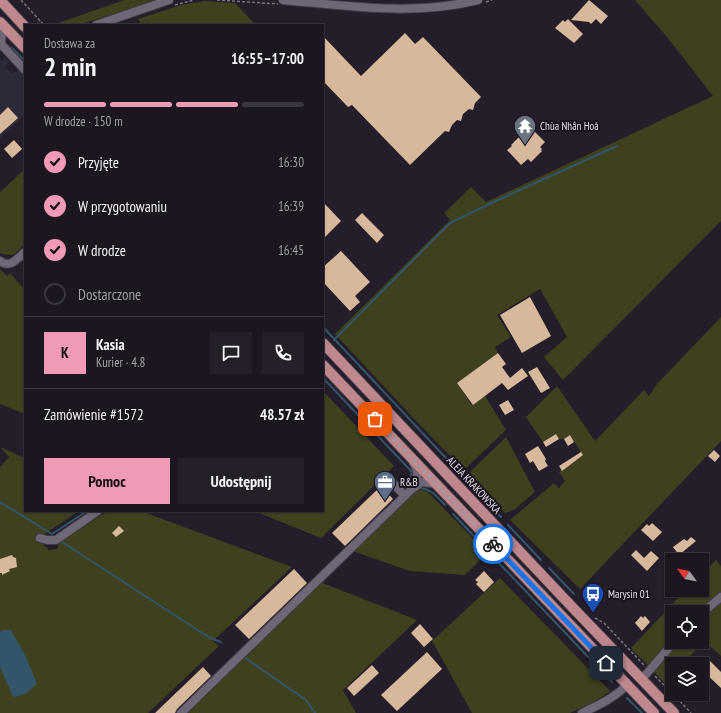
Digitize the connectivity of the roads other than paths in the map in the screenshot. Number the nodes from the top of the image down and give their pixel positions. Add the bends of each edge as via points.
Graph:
1 (0, 0) edge
2 (169, 0) edge
3 (283, 0) edge
4 (478, 0) edge
5 (1, 24) edge
6 (99, 24) edge
7 (24, 26) edge
8 (0, 43) edge
9 (24, 47) edge
10 (24, 69) edge
11 (24, 253) edge
12 (0, 261) edge
13 (324, 344) edge
14 (324, 365) edge
15 (408, 453) junction
16 (392, 482) dead end
17 (437, 484) junction
18 (412, 489) junction
19 (405, 496) junction
20 (97, 512) edge
21 (40, 538) dead end
22 (721, 596) edge
23 (709, 607) edge
24 (668, 649) edge
25 (642, 679) junction
26 (627, 685) junction
27 (181, 713) edge
28 (582, 713) edge
29 (654, 713) edge
30 (674, 713) edge

1 - 7 main road
2 - 6 street
3 - 4 street via 404,9
5 - 8 street
5 - 9 main road
8 - 10 street
11 - 12 street via 10,264
13 - 25 main road, ALEJA KRAKOWSKA
14 - 15 main road
15 - 17 main road
15 - 18 street via 418,475
16 - 19 street
17 - 18 street via 422,482
17 - 26 main road
18 - 19 street
19 - 27 street
20 - 21 street via 56,540
22 - 23 street
24 - 25 street
25 - 30 main road, ALEJA KRAKOWSKA
26 - 28 street via 603,704
26 - 29 main road

